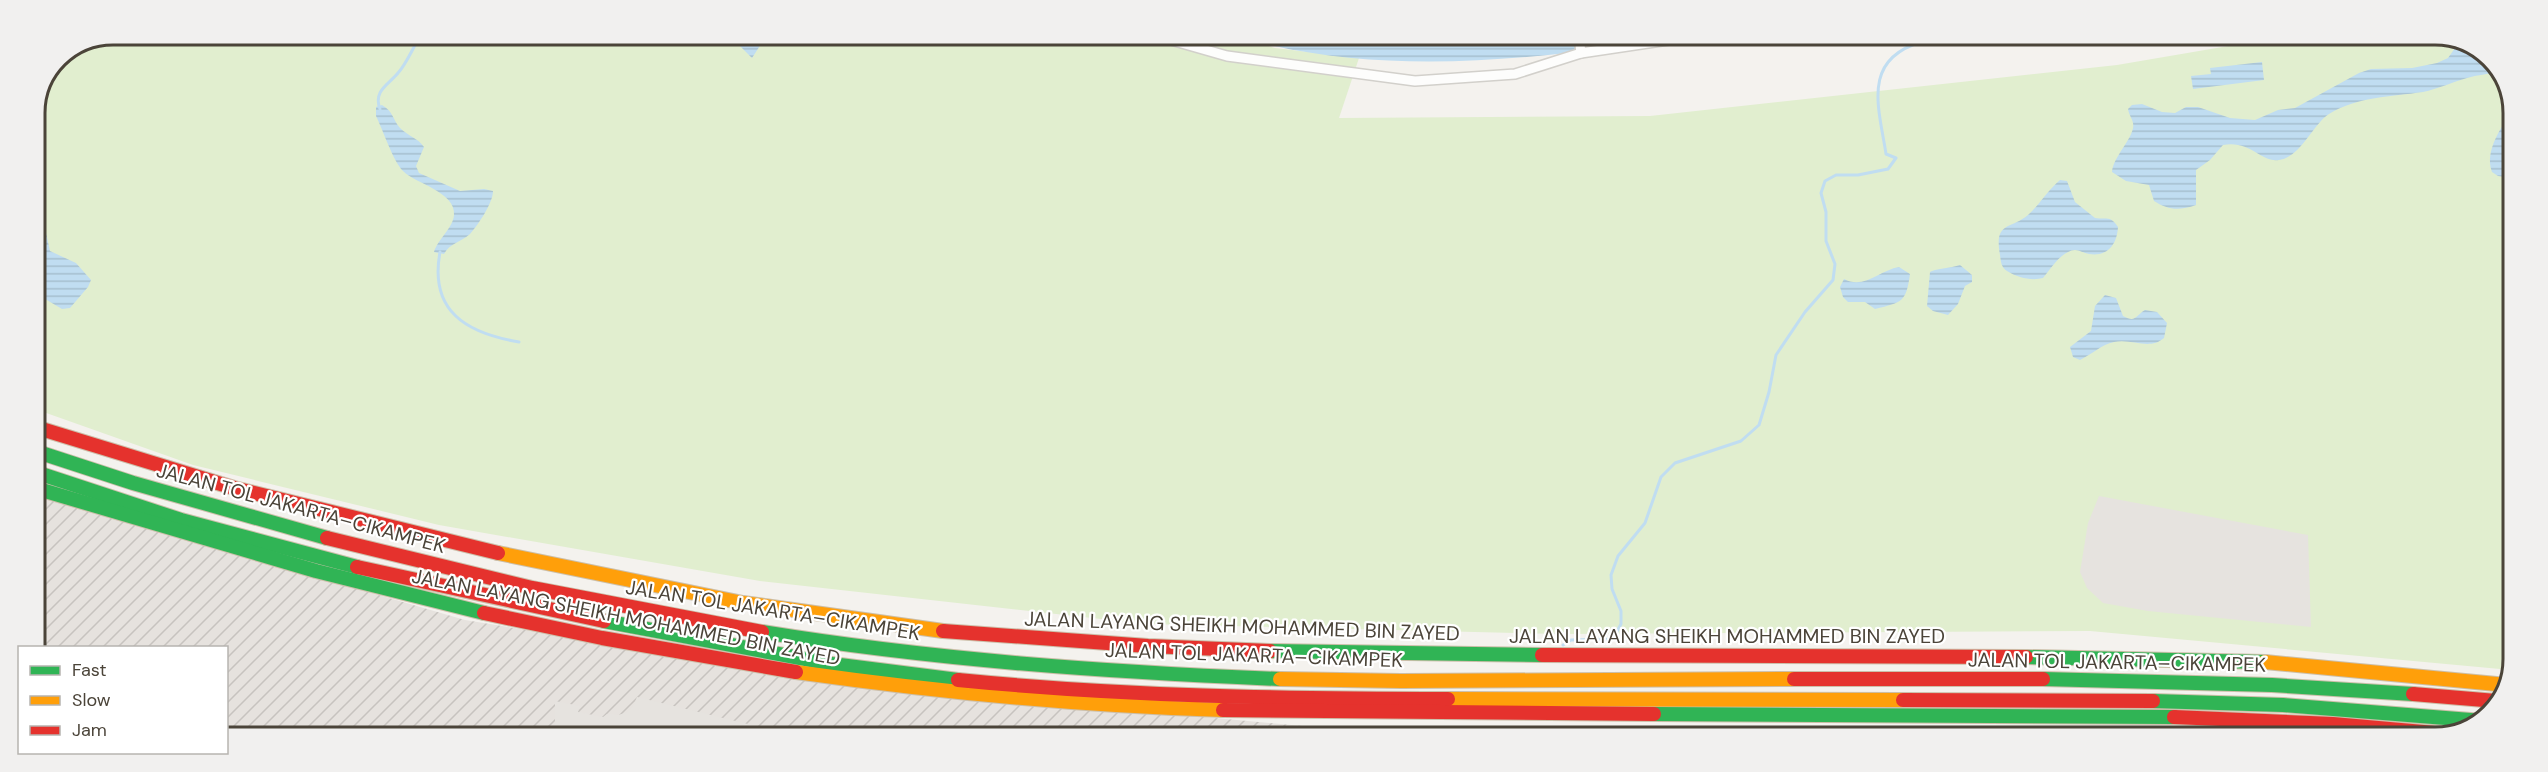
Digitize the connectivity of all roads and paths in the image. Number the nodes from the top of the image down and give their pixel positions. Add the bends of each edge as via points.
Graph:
1 (1188, 45) edge
2 (1580, 45) edge
3 (45, 430) edge
4 (45, 454) edge
5 (45, 475) edge
6 (45, 491) edge
7 (2498, 684) edge
8 (2489, 700) edge
9 (2466, 720) edge
10 (2363, 727) edge

1 - 2 street via 1227,56 1416,81 1515,74
3 - 7 highway, JALAN LAYANG SHEIKH MOHAMMED BIN ZAYED via 234,488 537,563 743,603 939,632 1346,654 2124,657 2284,663
4 - 8 highway, JALAN TOL JAKARTA–CIKAMPEK via 267,522 448,569 689,619 950,658 1286,679 2017,678 2309,686
5 - 9 highway, JALAN TOL JAKARTA–CIKAMPEK via 213,528 473,595 868,670 952,680 1277,699 2194,701
6 - 10 highway, JALAN LAYANG SHEIKH MOHAMMED BIN ZAYED via 174,533 337,578 556,627 845,680 1011,699 1347,714 2100,715

